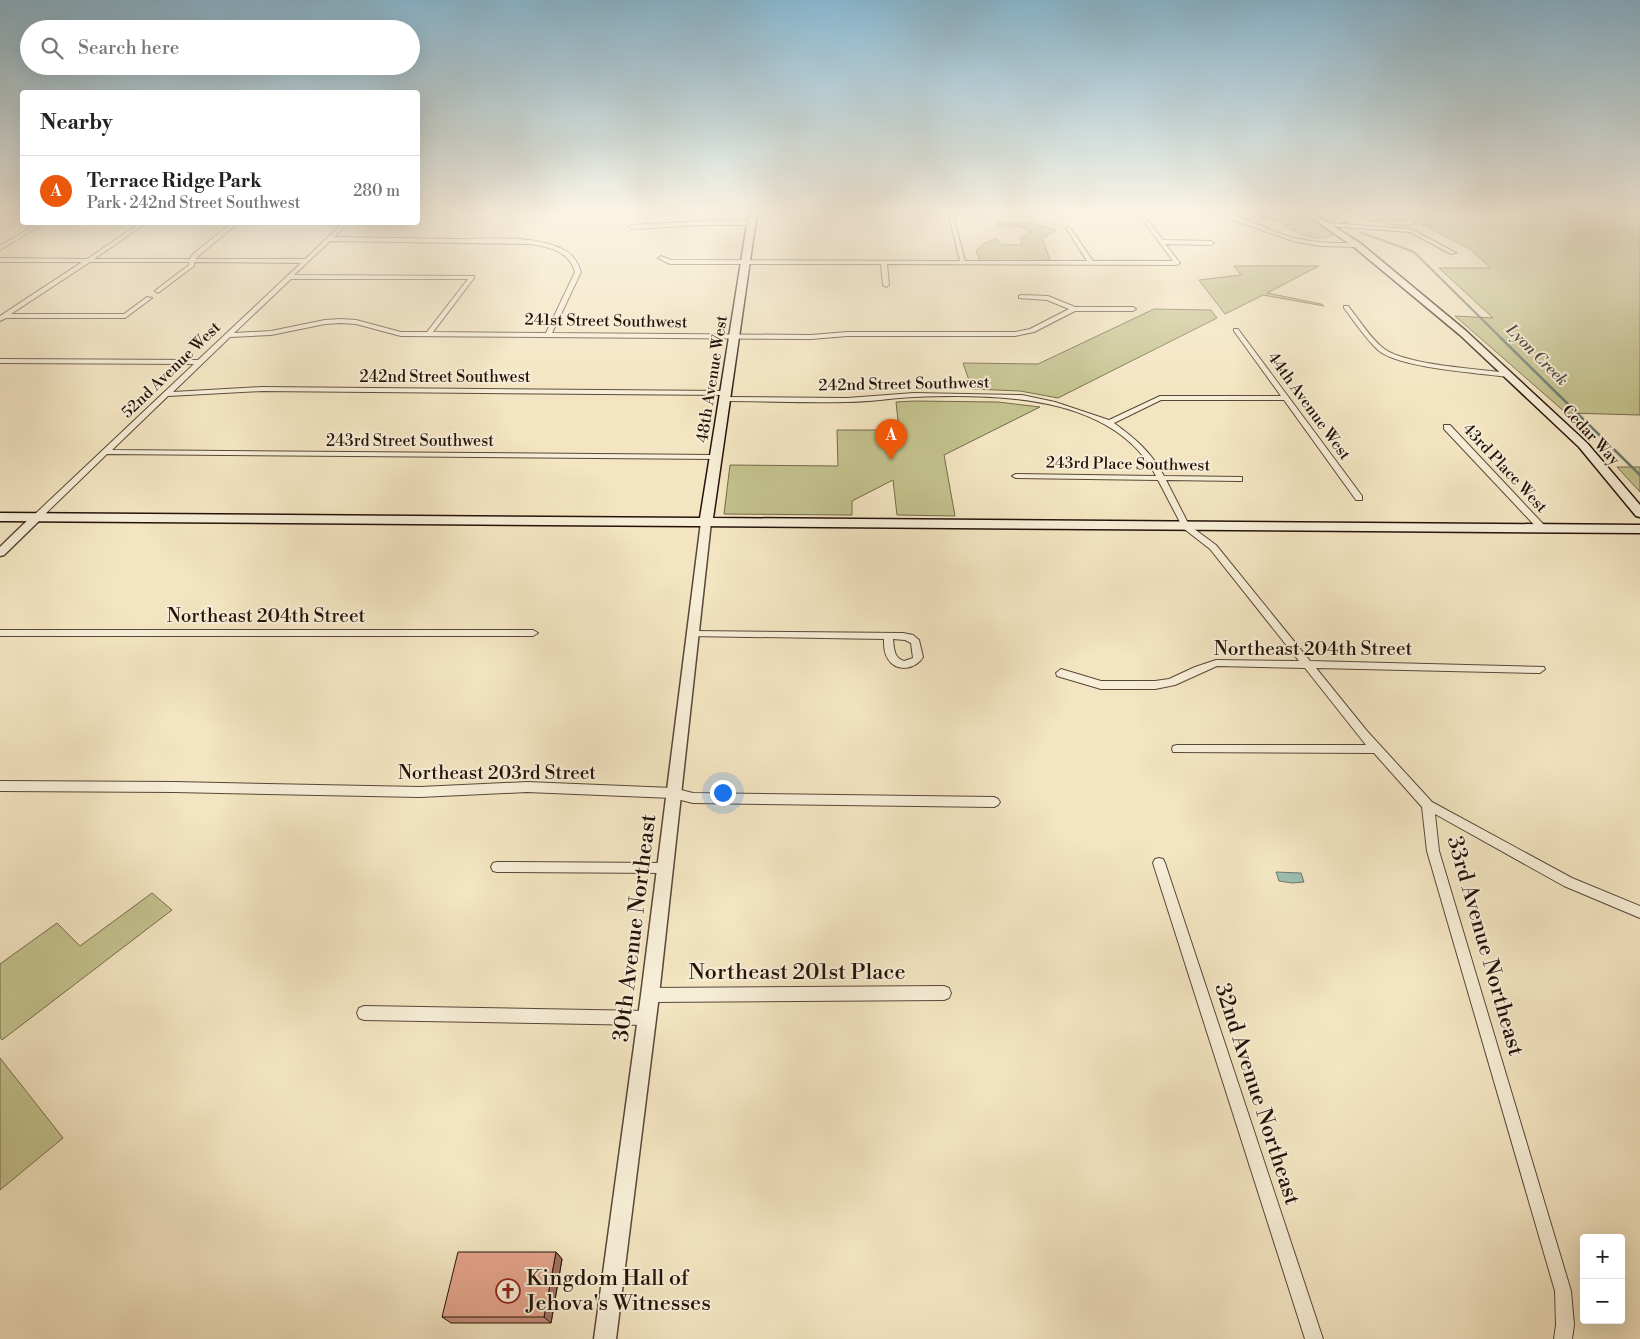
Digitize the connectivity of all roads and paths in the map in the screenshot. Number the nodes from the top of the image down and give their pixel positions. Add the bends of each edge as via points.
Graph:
1 (68, 274) edge
2 (180, 274) edge
3 (577, 274) edge
4 (742, 274) edge
5 (885, 274) edge
6 (1394, 274) edge
7 (289, 276) joint
8 (886, 286) dead end
9 (158, 291) dead end
10 (1021, 297) dead end
11 (149, 298) dead end
12 (1346, 307) dead end
13 (1074, 309) junction
14 (1133, 309) dead end
15 (3, 317) edge
16 (1236, 330) dead end
17 (429, 334) junction
18 (228, 335) junction
19 (548, 335) junction
20 (734, 336) junction
21 (0, 361) edge
22 (199, 362) junction
23 (1508, 375) junction
24 (165, 394) junction
25 (725, 396) junction
26 (1285, 398) junction
27 (1109, 423) junction
28 (1447, 427) dead end
29 (104, 452) junction
30 (715, 457) junction
31 (1016, 476) dead end
32 (1160, 478) junction
33 (1240, 479) dead end
34 (1359, 498) dead end
35 (1640, 513) edge
36 (0, 517) edge
37 (36, 517) junction
38 (706, 522) junction
39 (1186, 526) junction
40 (1542, 528) junction
41 (1640, 529) edge
42 (0, 553) edge
43 (0, 633) edge
44 (533, 633) dead end
45 (692, 634) junction
46 (888, 636) dead end
47 (1310, 665) junction
48 (1540, 669) dead end
49 (1061, 673) dead end
50 (1176, 749) dead end
51 (1378, 750) junction
52 (0, 786) edge
53 (673, 793) junction
54 (994, 802) dead end
55 (1428, 805) junction
56 (1159, 863) dead end
57 (497, 867) dead end
58 (665, 868) junction
59 (1640, 912) edge
60 (944, 993) dead end
61 (650, 995) junction
62 (364, 1013) dead end
63 (647, 1018) junction
64 (605, 1339) edge
65 (1314, 1339) edge
66 (1563, 1339) edge

1 - 15 street
2 - 9 street
3 - 19 street
4 - 20 main road, 48th Avenue West
5 - 8 street
6 - 23 main road, Cedar Way
7 - 17 street via 472,277
7 - 18 street, 52nd Avenue West
10 - 13 street via 1048,298
11 - 15 street via 125,316
12 - 23 street via 1380,349 1395,358
13 - 14 street, 241st Street Southwest
13 - 20 street, 241st Street Southwest via 1032,331 1015,334
16 - 26 street, 44th Avenue West
17 - 18 street, 241st Street Southwest via 386,332 361,322 341,320 258,335
17 - 19 street, 241st Street Southwest
18 - 22 street, 52nd Avenue West
19 - 20 street, 241st Street Southwest
20 - 25 main road, 48th Avenue West
21 - 22 street
22 - 24 street, 52nd Avenue West
23 - 35 main road, Cedar Way via 1583,445
24 - 25 street, 242nd Street Southwest via 262,389
24 - 29 street, 52nd Avenue West
25 - 27 street, 242nd Street Southwest via 847,400 914,395 1006,396 1053,403
25 - 30 main road, 48th Avenue West
26 - 27 street via 1160,398
26 - 34 street, 44th Avenue West
27 - 32 street, 242nd Street Southwest via 1143,450
28 - 40 street, 43rd Place West
29 - 30 street, 243rd Street Southwest
29 - 37 street, 52nd Avenue West
30 - 38 main road, 48th Avenue West
31 - 32 street, 243rd Place Southwest
32 - 33 street, 243rd Place Southwest
32 - 39 street, 242nd Street Southwest
36 - 37 main road
37 - 38 main road
37 - 42 street
38 - 39 main road
38 - 45 street, 30th Avenue Northeast
39 - 40 main road
39 - 47 street via 1212,547
40 - 41 main road
43 - 44 street, Northeast 204th Street
45 - 46 street
45 - 53 street, 30th Avenue Northeast
47 - 48 street, Northeast 204th Street
47 - 49 street, Northeast 204th Street via 1216,663 1171,682 1155,685 1101,685
47 - 51 street
50 - 51 street
51 - 55 street
52 - 53 street, Northeast 203rd Street via 420,792 527,788
53 - 54 street, Northeast 203rd Street via 693,798
53 - 58 street, 30th Avenue Northeast
55 - 59 street via 1568,882
55 - 66 street, 33rd Avenue Northeast via 1433,851 1563,1291
56 - 65 street, 32nd Avenue Northeast
57 - 58 street
58 - 61 street, 30th Avenue Northeast
60 - 61 street, Northeast 201st Place
61 - 63 street, 30th Avenue Northeast
62 - 63 street
63 - 64 street, 30th Avenue Northeast

